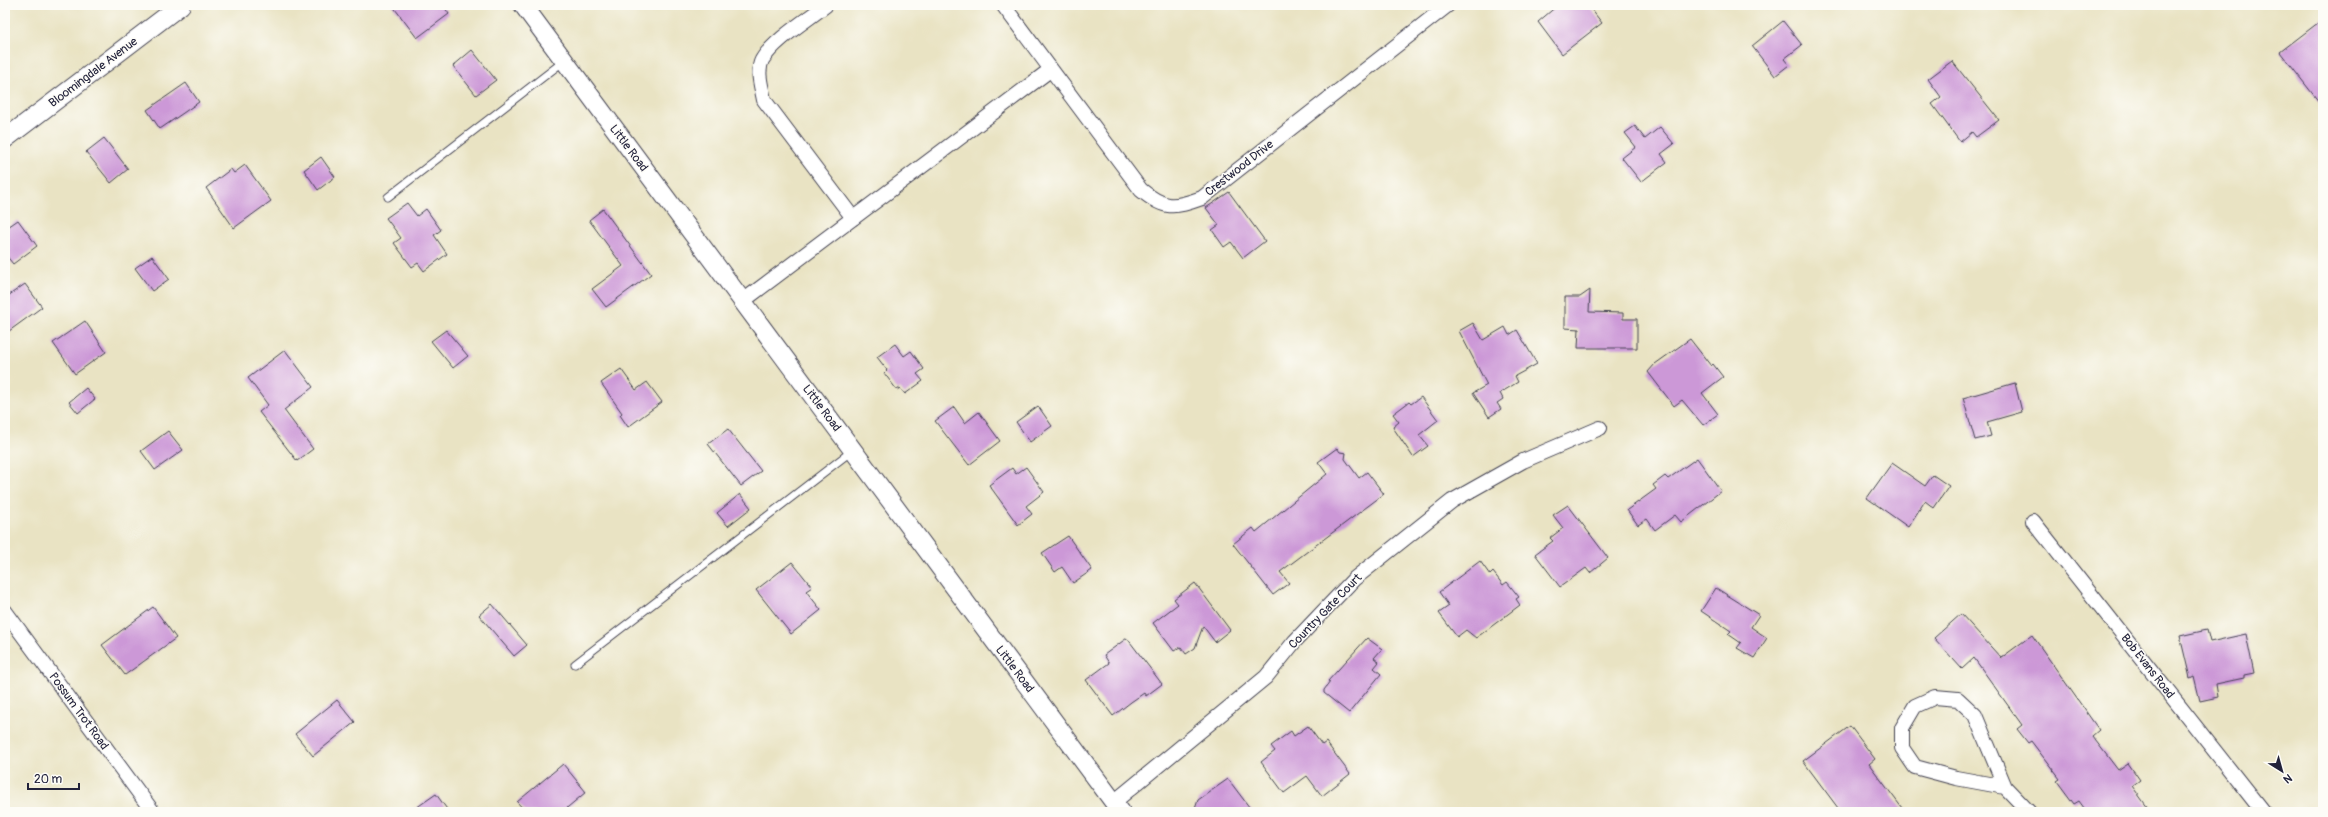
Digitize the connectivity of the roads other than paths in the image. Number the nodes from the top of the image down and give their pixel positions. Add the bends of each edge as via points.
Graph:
1 (182, 5) edge
2 (523, 5) edge
3 (826, 5) edge
4 (1003, 5) edge
5 (1448, 5) edge
6 (564, 60) junction
7 (1050, 70) junction
8 (5, 139) edge
9 (388, 197) dead end
10 (853, 218) junction
11 (743, 301) junction
12 (1600, 428) dead end
13 (853, 450) junction
14 (2033, 520) dead end
15 (5, 611) edge
16 (575, 664) dead end
17 (2005, 787) junction
18 (1118, 807) edge
19 (153, 812) edge
20 (2029, 812) edge
21 (2263, 812) edge

1 - 8 street, Bloomingdale Avenue
2 - 6 street, Little Road
3 - 10 street via 778,43 762,61 759,77 764,100
4 - 7 street, Crestwood Drive
5 - 7 street, Crestwood Drive via 1202,198 1180,206 1157,204 1141,190
6 - 9 lane
6 - 11 street, Little Road
7 - 10 street
10 - 11 street
11 - 13 street, Little Road
12 - 18 street, Country Gate Court via 1523,461 1452,501 1354,579 1295,641 1266,677
13 - 16 lane
13 - 18 street, Little Road
14 - 21 street, Bob Evans Road
15 - 19 street, Possum Trot Road
17 - 17 street via 1975,715 1958,699 1935,697 1915,706 1902,728 1902,748 1915,767
17 - 20 street

